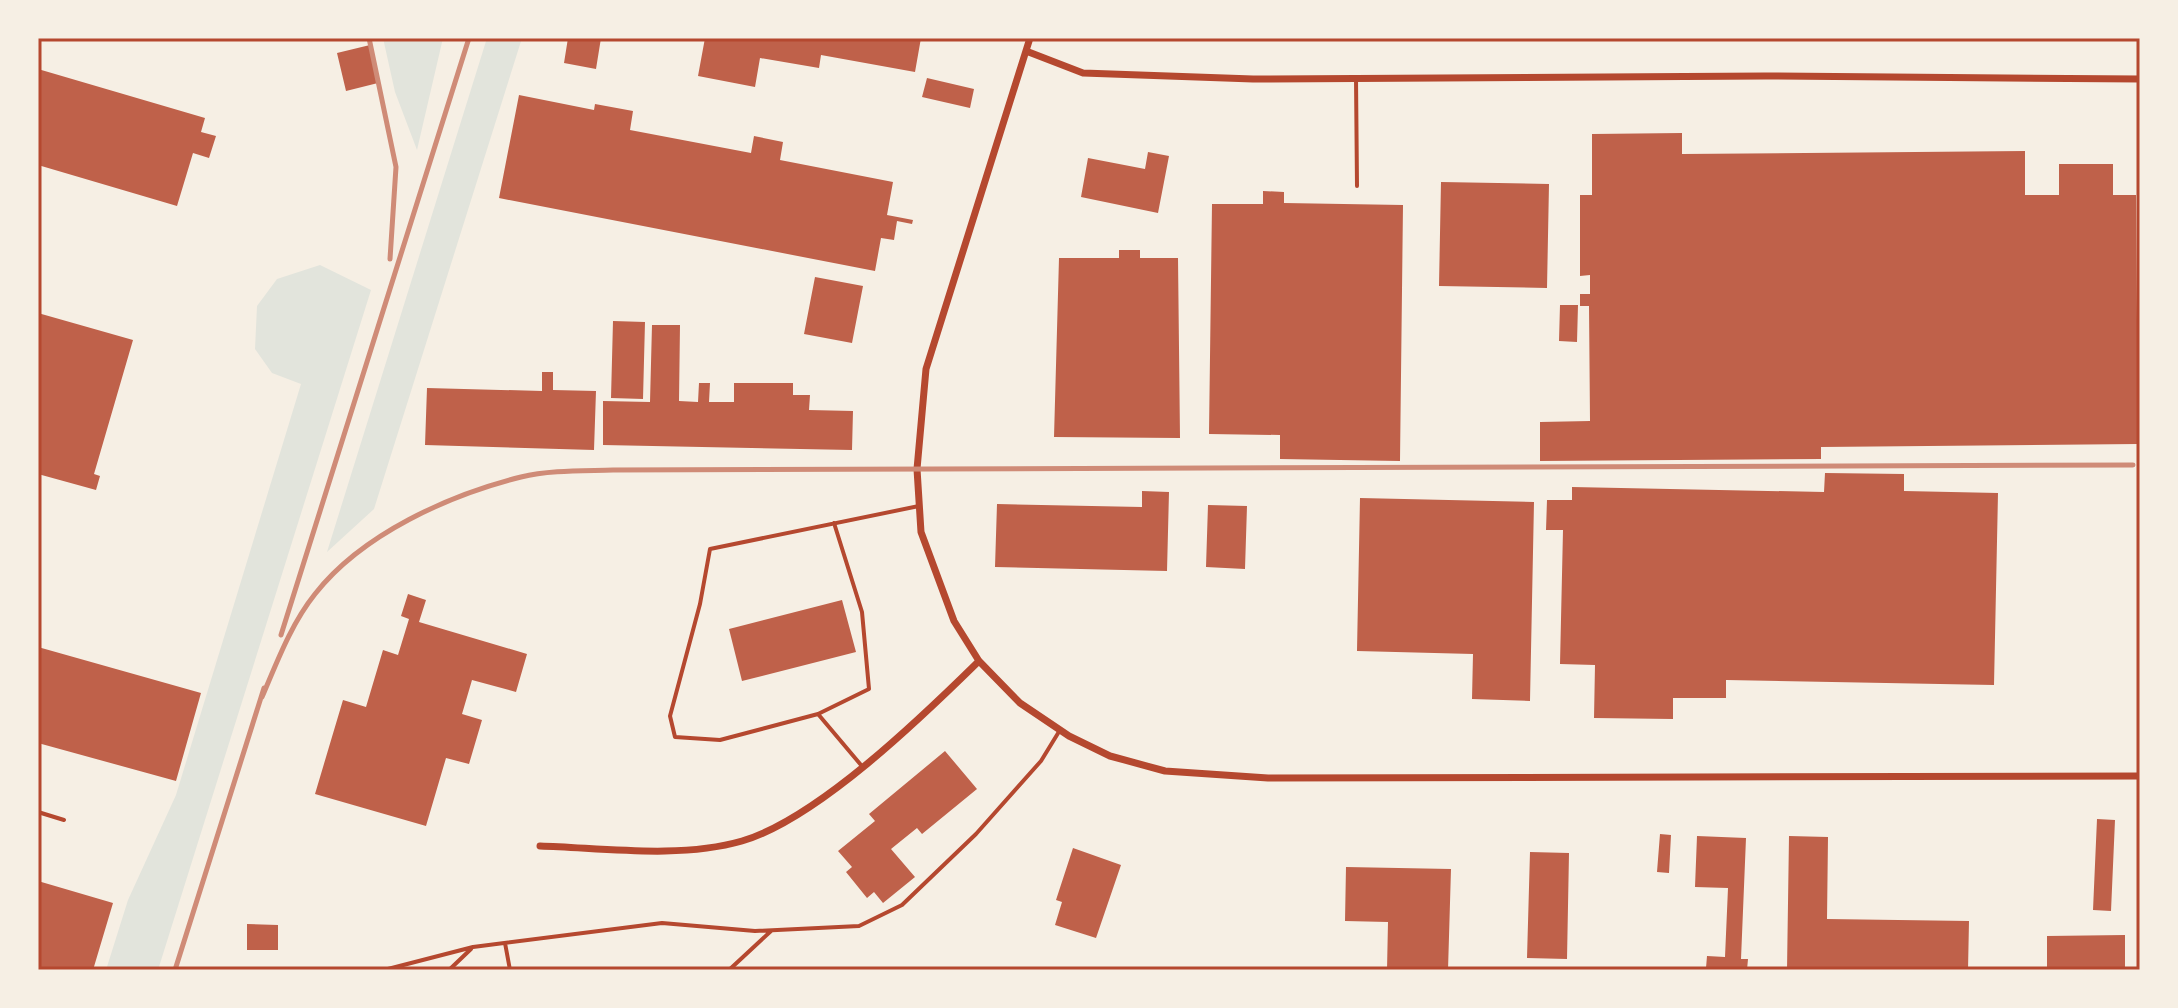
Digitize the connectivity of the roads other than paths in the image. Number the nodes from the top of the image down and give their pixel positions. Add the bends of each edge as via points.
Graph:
1 (1030, 38) edge
2 (1026, 51) junction
3 (1356, 78) junction
4 (2140, 79) edge
5 (1357, 186) dead end
6 (919, 506) junction
7 (834, 523) junction
8 (979, 661) junction
9 (818, 714) junction
10 (1060, 730) junction
11 (861, 765) junction
12 (2140, 776) edge
13 (38, 812) edge
14 (64, 820) dead end
15 (540, 846) dead end
16 (773, 930) junction
17 (505, 943) junction
18 (473, 947) junction
19 (384, 970) edge
20 (449, 970) edge
21 (510, 970) edge
22 (729, 970) edge

1 - 2 street
2 - 3 street via 1083,73
2 - 6 street via 926,369
3 - 4 street
3 - 5 lane
6 - 7 lane
6 - 8 street via 921,532 936,578
7 - 9 lane via 862,612 869,689
7 - 9 lane via 710,549 670,716 675,737 720,740
8 - 10 street via 1020,703
8 - 11 street via 916,722
9 - 11 lane
10 - 12 street via 1110,756 1165,771 1268,778
10 - 16 lane via 1041,761 976,834 902,905 859,926
11 - 15 street via 797,815 742,841 669,849
13 - 14 lane
16 - 17 lane via 662,923
16 - 22 lane
17 - 18 lane
17 - 21 lane
18 - 19 lane
18 - 20 lane

